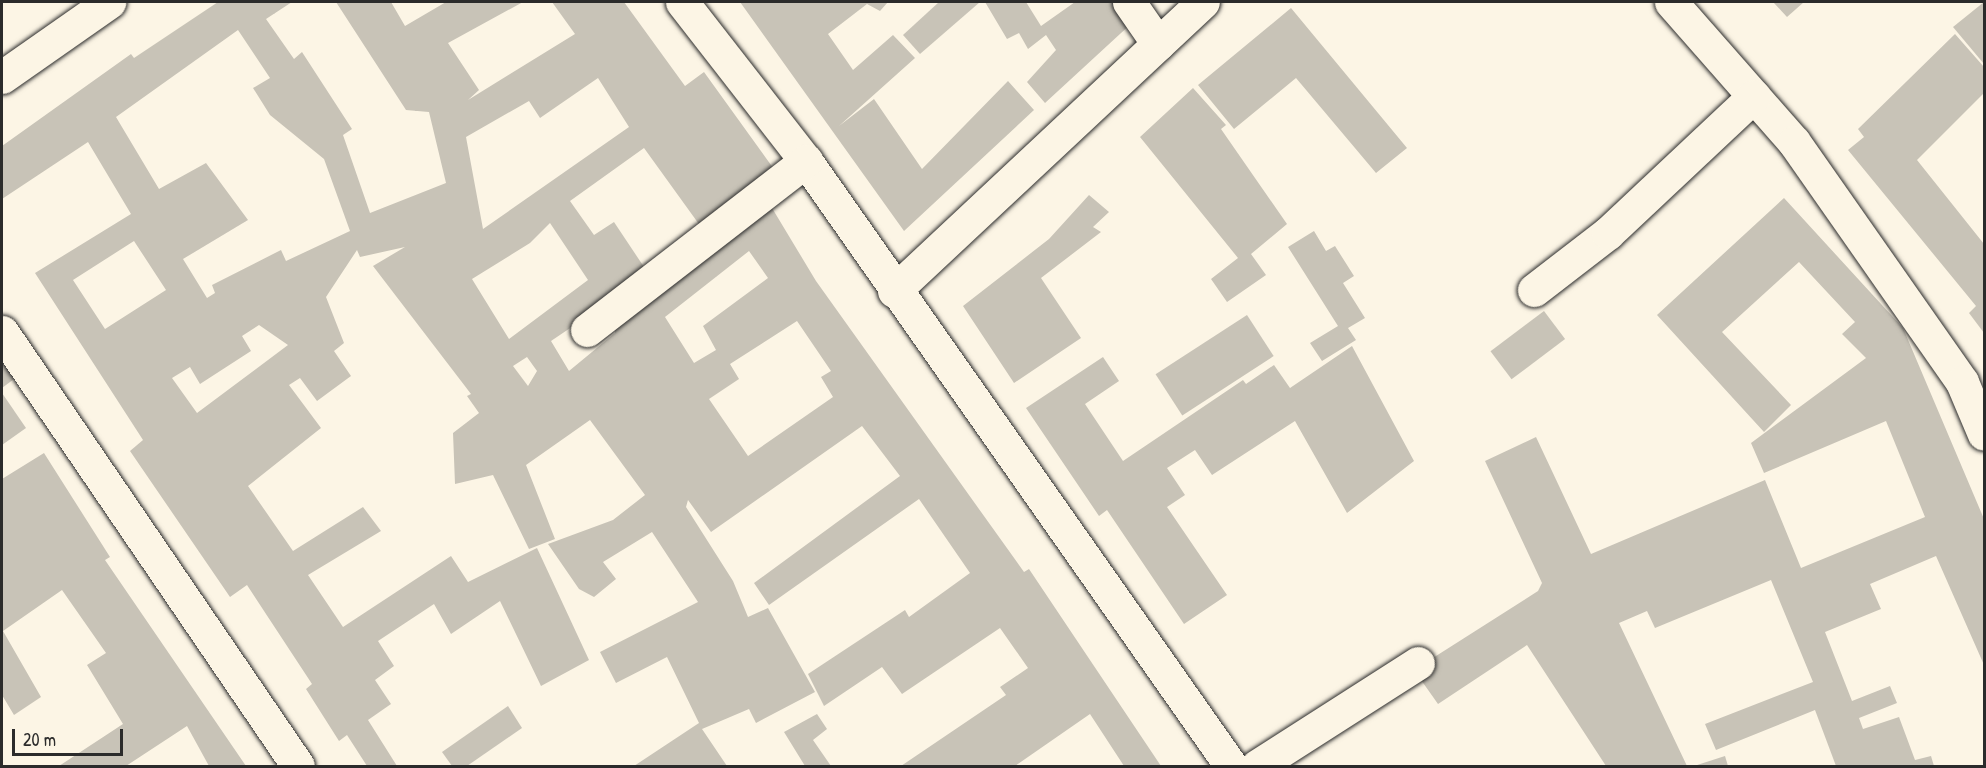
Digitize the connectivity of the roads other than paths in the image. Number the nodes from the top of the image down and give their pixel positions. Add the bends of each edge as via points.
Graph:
1 (109, 2) edge
2 (682, 2) edge
3 (1129, 2) edge
4 (1203, 2) edge
5 (1671, 2) edge
6 (1158, 44) junction
7 (2, 77) edge
8 (1754, 96) junction
9 (806, 161) junction
10 (1534, 290) dead end
11 (894, 291) junction
12 (587, 330) dead end
13 (2, 332) edge
14 (1973, 379) edge
15 (1984, 434) edge
16 (1418, 663) dead end
17 (298, 766) edge
18 (1231, 766) edge
19 (1257, 766) edge

1 - 7 street
2 - 9 street
3 - 6 street
4 - 6 street
5 - 8 street
6 - 11 street
8 - 10 street via 1608,233
8 - 14 street via 1794,142
9 - 11 street
9 - 12 street
11 - 18 street
13 - 17 street
14 - 15 street
16 - 19 street

